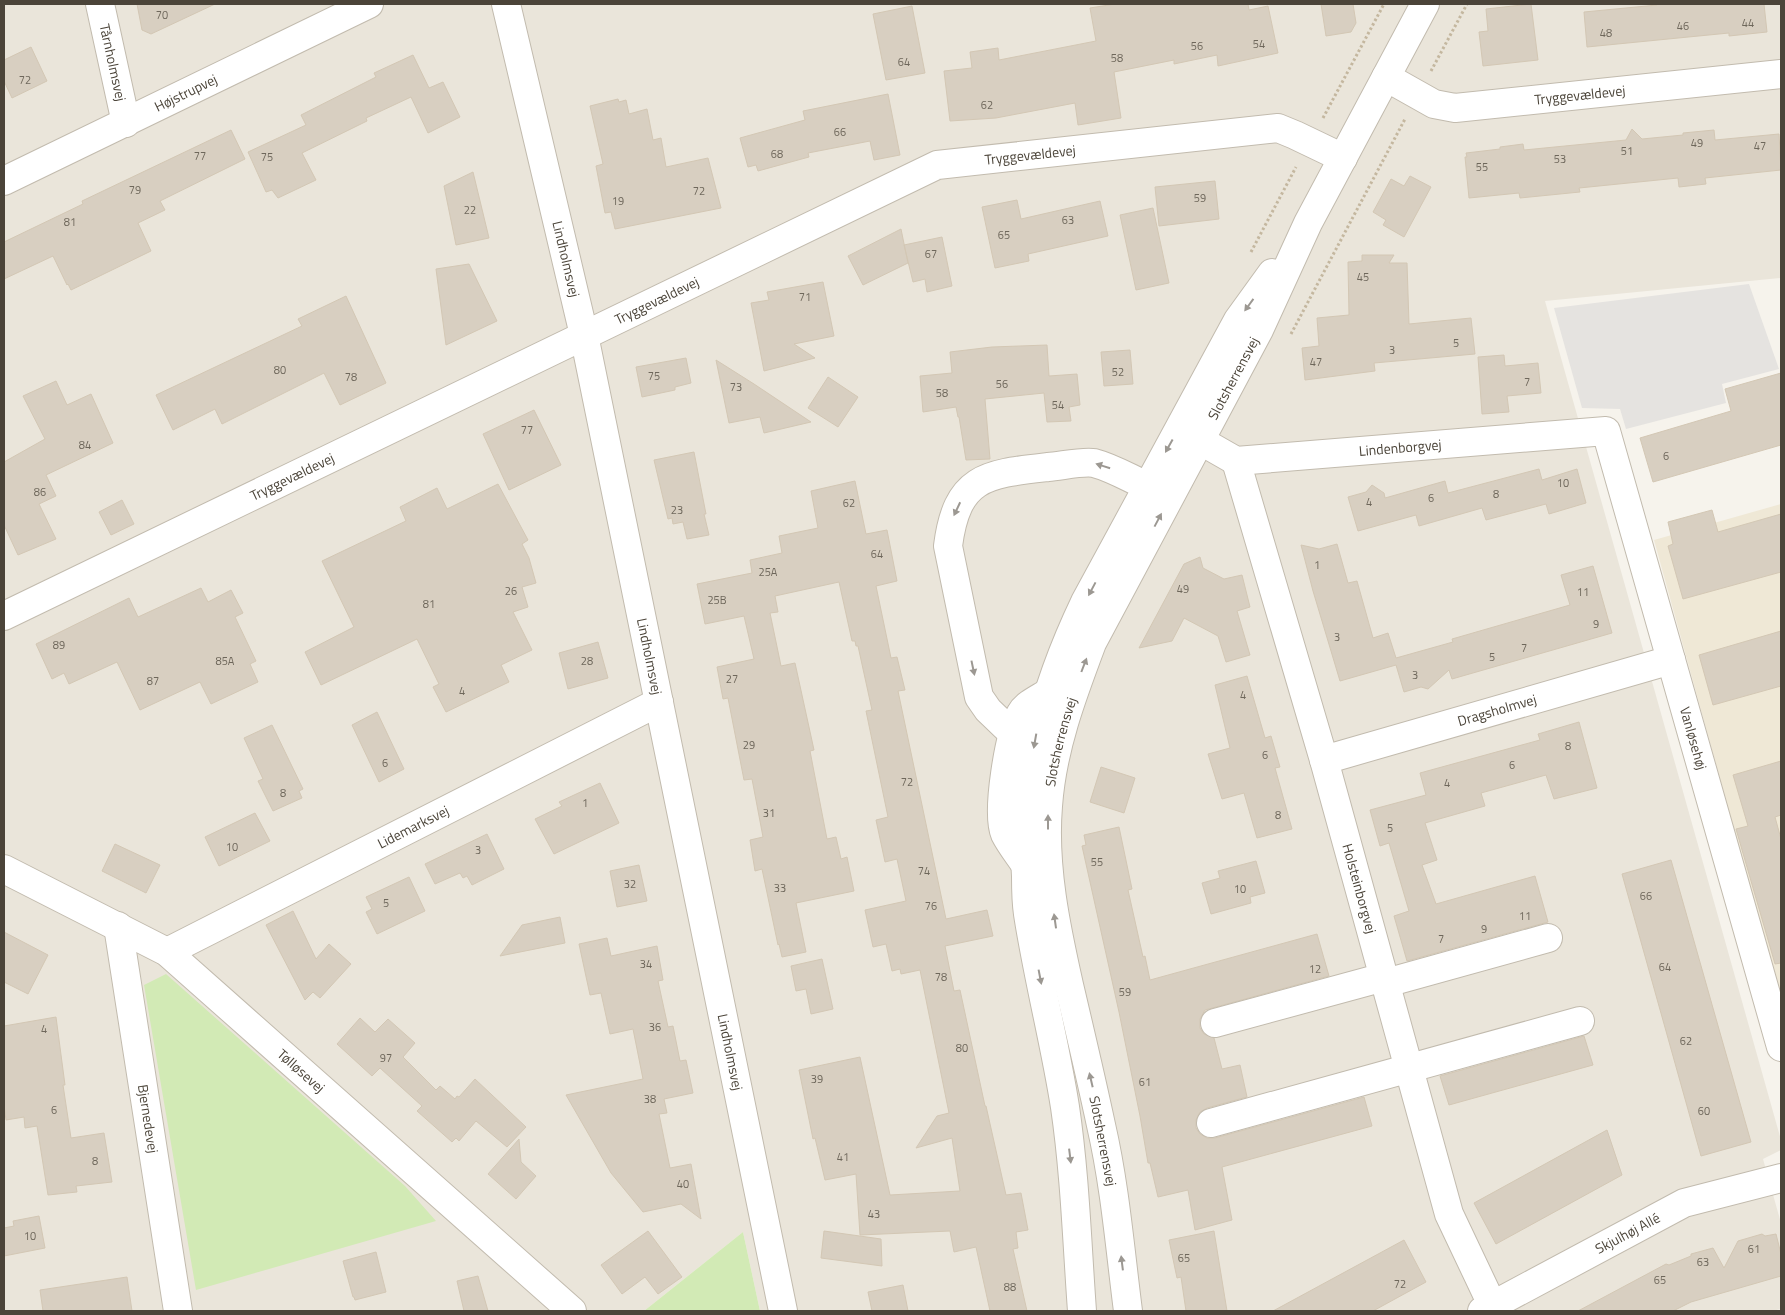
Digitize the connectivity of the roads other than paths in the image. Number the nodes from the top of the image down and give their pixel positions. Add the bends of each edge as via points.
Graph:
1 (100, 4) edge
2 (369, 4) edge
3 (506, 4) edge
4 (1425, 4) edge
5 (1781, 74) edge
6 (1386, 77) junction
7 (126, 123) junction
8 (1343, 158) junction
9 (4, 181) edge
10 (1308, 223) junction
11 (584, 335) junction
12 (1606, 431) joint
13 (1200, 441) junction
14 (1236, 461) junction
15 (1147, 486) junction
16 (4, 616) edge
17 (1671, 660) junction
18 (1049, 692) junction
19 (659, 702) junction
20 (1014, 734) junction
21 (1324, 760) junction
22 (1025, 864) junction
23 (4, 869) edge
24 (118, 926) junction
25 (1548, 938) dead end
26 (167, 952) junction
27 (1384, 980) junction
28 (1580, 1020) dead end
29 (1216, 1023) dead end
30 (1781, 1047) edge
31 (1408, 1067) junction
32 (1210, 1122) dead end
33 (1781, 1178) edge
34 (1490, 1309) edge
35 (178, 1311) edge
36 (572, 1311) edge
37 (783, 1311) edge
38 (1082, 1311) edge
39 (1128, 1311) edge

1 - 7 street, Tårnholmsvej
2 - 7 street, Højstrupvej
3 - 11 street, Lindholmsvej
4 - 6 street, Slotsherrensvej
5 - 6 street, Tryggevældevej via 1456,108 1434,104
6 - 8 street, Slotsherrensvej
7 - 9 street, Højstrupvej
8 - 10 street, Slotsherrensvej
8 - 11 street, Tryggevældevej via 1278,128 937,165
10 - 13 street, Slotsherrensvej via 1259,330
10 -> 15 street, Slotsherrensvej via 1238,320
11 - 16 street, Tryggevældevej
11 - 19 street, Lindholmsvej
12 - 14 street, Lindenborgvej
12 - 17 street, Vanløsehøj
13 - 14 street
39 -> 13 street, Slotsherrensvej via 1102,1128 1057,930 1048,871 1048,806 1058,746 1072,694 1092,643
14 - 21 street, Holsteinborgvej
15 -> 18 street, Slotsherrensvej via 1067,640
15 -> 20 street via 1092,463 1010,471 985,477 958,504 948,546 978,697
17 - 21 street, Dragsholmvej
17 - 30 street, Vanløsehøj
18 - 20 street via 1021,712
18 -> 22 street, Slotsherrensvej via 1036,733 1029,776 1024,821
19 - 26 street, Lidemarksvej
19 - 37 street, Lindholmsvej
20 - 22 street via 1006,766 1002,814 1005,834
21 - 27 street, Holsteinborgvej
22 -> 38 street, Slotsherrensvej via 1028,912 1064,1107
23 - 24 street, Tølløsevej
24 - 26 street, Tølløsevej
24 - 35 street, Bjernedevej
25 - 27 street
26 - 36 street, Tølløsevej
27 - 29 street
27 - 31 street, Holsteinborgvej
28 - 31 street
31 - 32 street
31 - 34 street, Holsteinborgvej via 1449,1214
33 - 34 street, Skjulhøj Allé via 1684,1203

